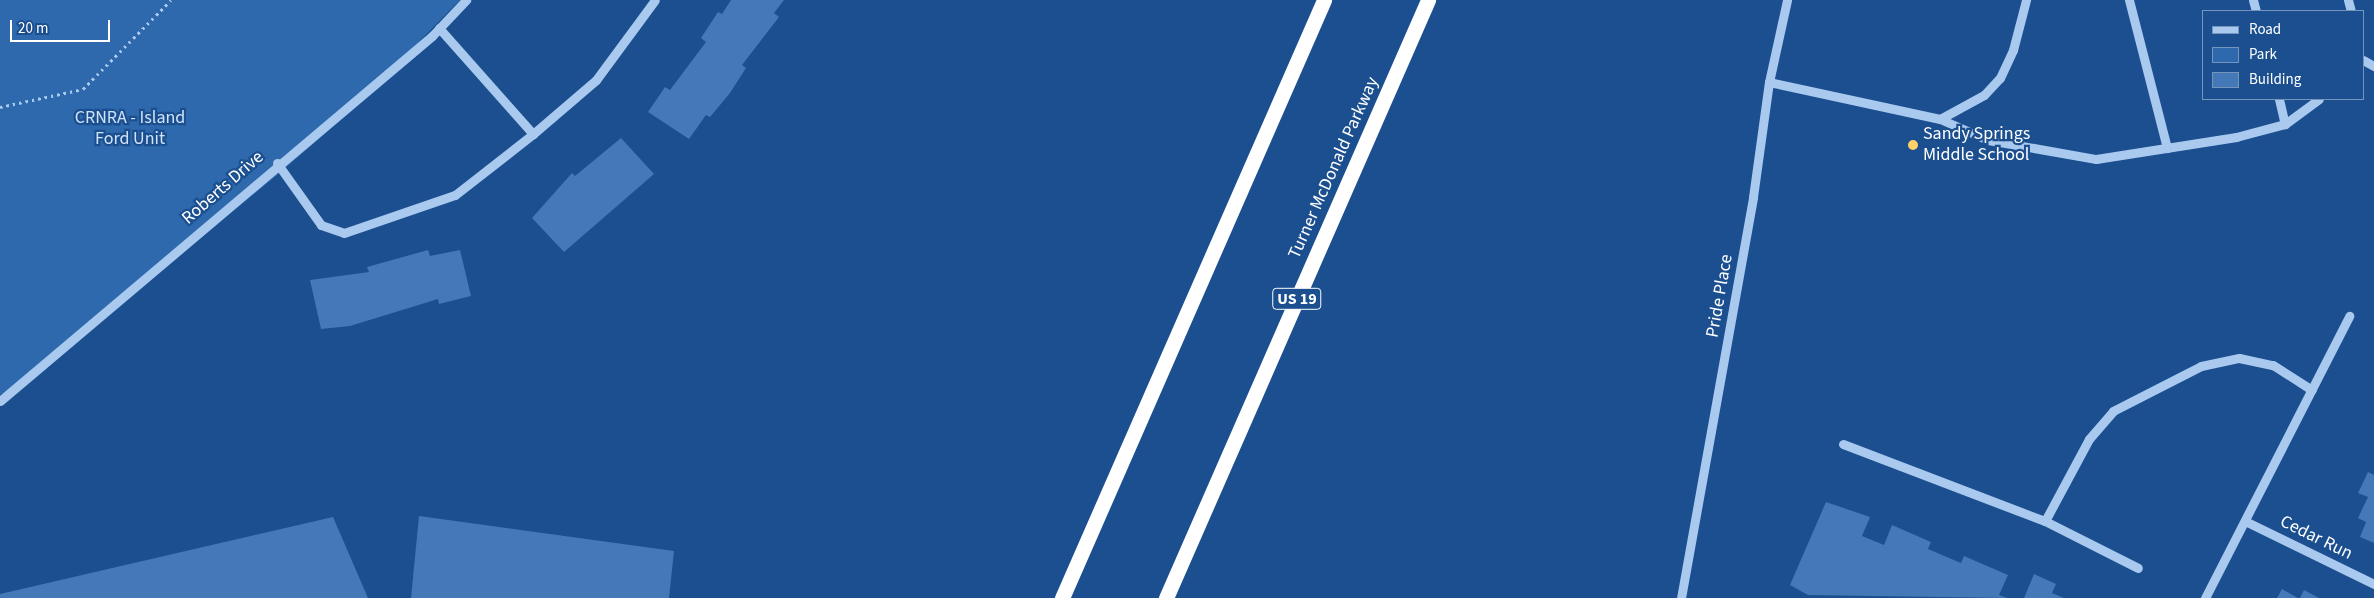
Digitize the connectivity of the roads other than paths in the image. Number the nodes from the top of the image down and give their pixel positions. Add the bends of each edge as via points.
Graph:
1 (466, 0) edge
2 (655, 0) edge
3 (1324, 0) edge
4 (1428, 0) edge
5 (1787, 0) edge
6 (2026, 0) edge
7 (2129, 0) edge
8 (439, 28) junction
9 (1769, 82) junction
10 (2279, 100) edge
11 (2318, 100) edge
12 (1940, 119) junction
13 (2285, 124) junction
14 (532, 134) junction
15 (2167, 148) junction
16 (277, 163) junction
17 (2349, 316) dead end
18 (2312, 390) junction
19 (0, 401) edge
20 (1843, 444) dead end
21 (2045, 521) junction
22 (2245, 521) junction
23 (2138, 568) dead end
24 (2374, 584) edge
25 (1062, 598) edge
26 (1166, 598) edge
27 (1681, 598) edge
28 (2205, 598) edge

1 - 8 street, Roberts Drive
2 - 14 street via 596,80
3 - 25 highway
4 - 26 highway, Turner McDonald Parkway / US 19
5 - 9 street, Pride Place
6 - 12 street via 2014,50 2000,78 1984,95
7 - 15 street
8 - 14 street
8 - 16 street, Roberts Drive
9 - 12 street
9 - 27 street, Pride Place via 1752,206
10 - 13 street
11 - 13 street
12 - 15 street via 1988,140 2096,159
13 - 15 street
14 - 16 street via 455,195 344,233 321,225
16 - 19 street, Roberts Drive
17 - 18 street
18 - 21 street via 2273,365 2239,358 2201,366 2113,411 2089,439
18 - 22 street
20 - 21 street
21 - 23 street
22 - 24 street, Cedar Run
22 - 28 street

